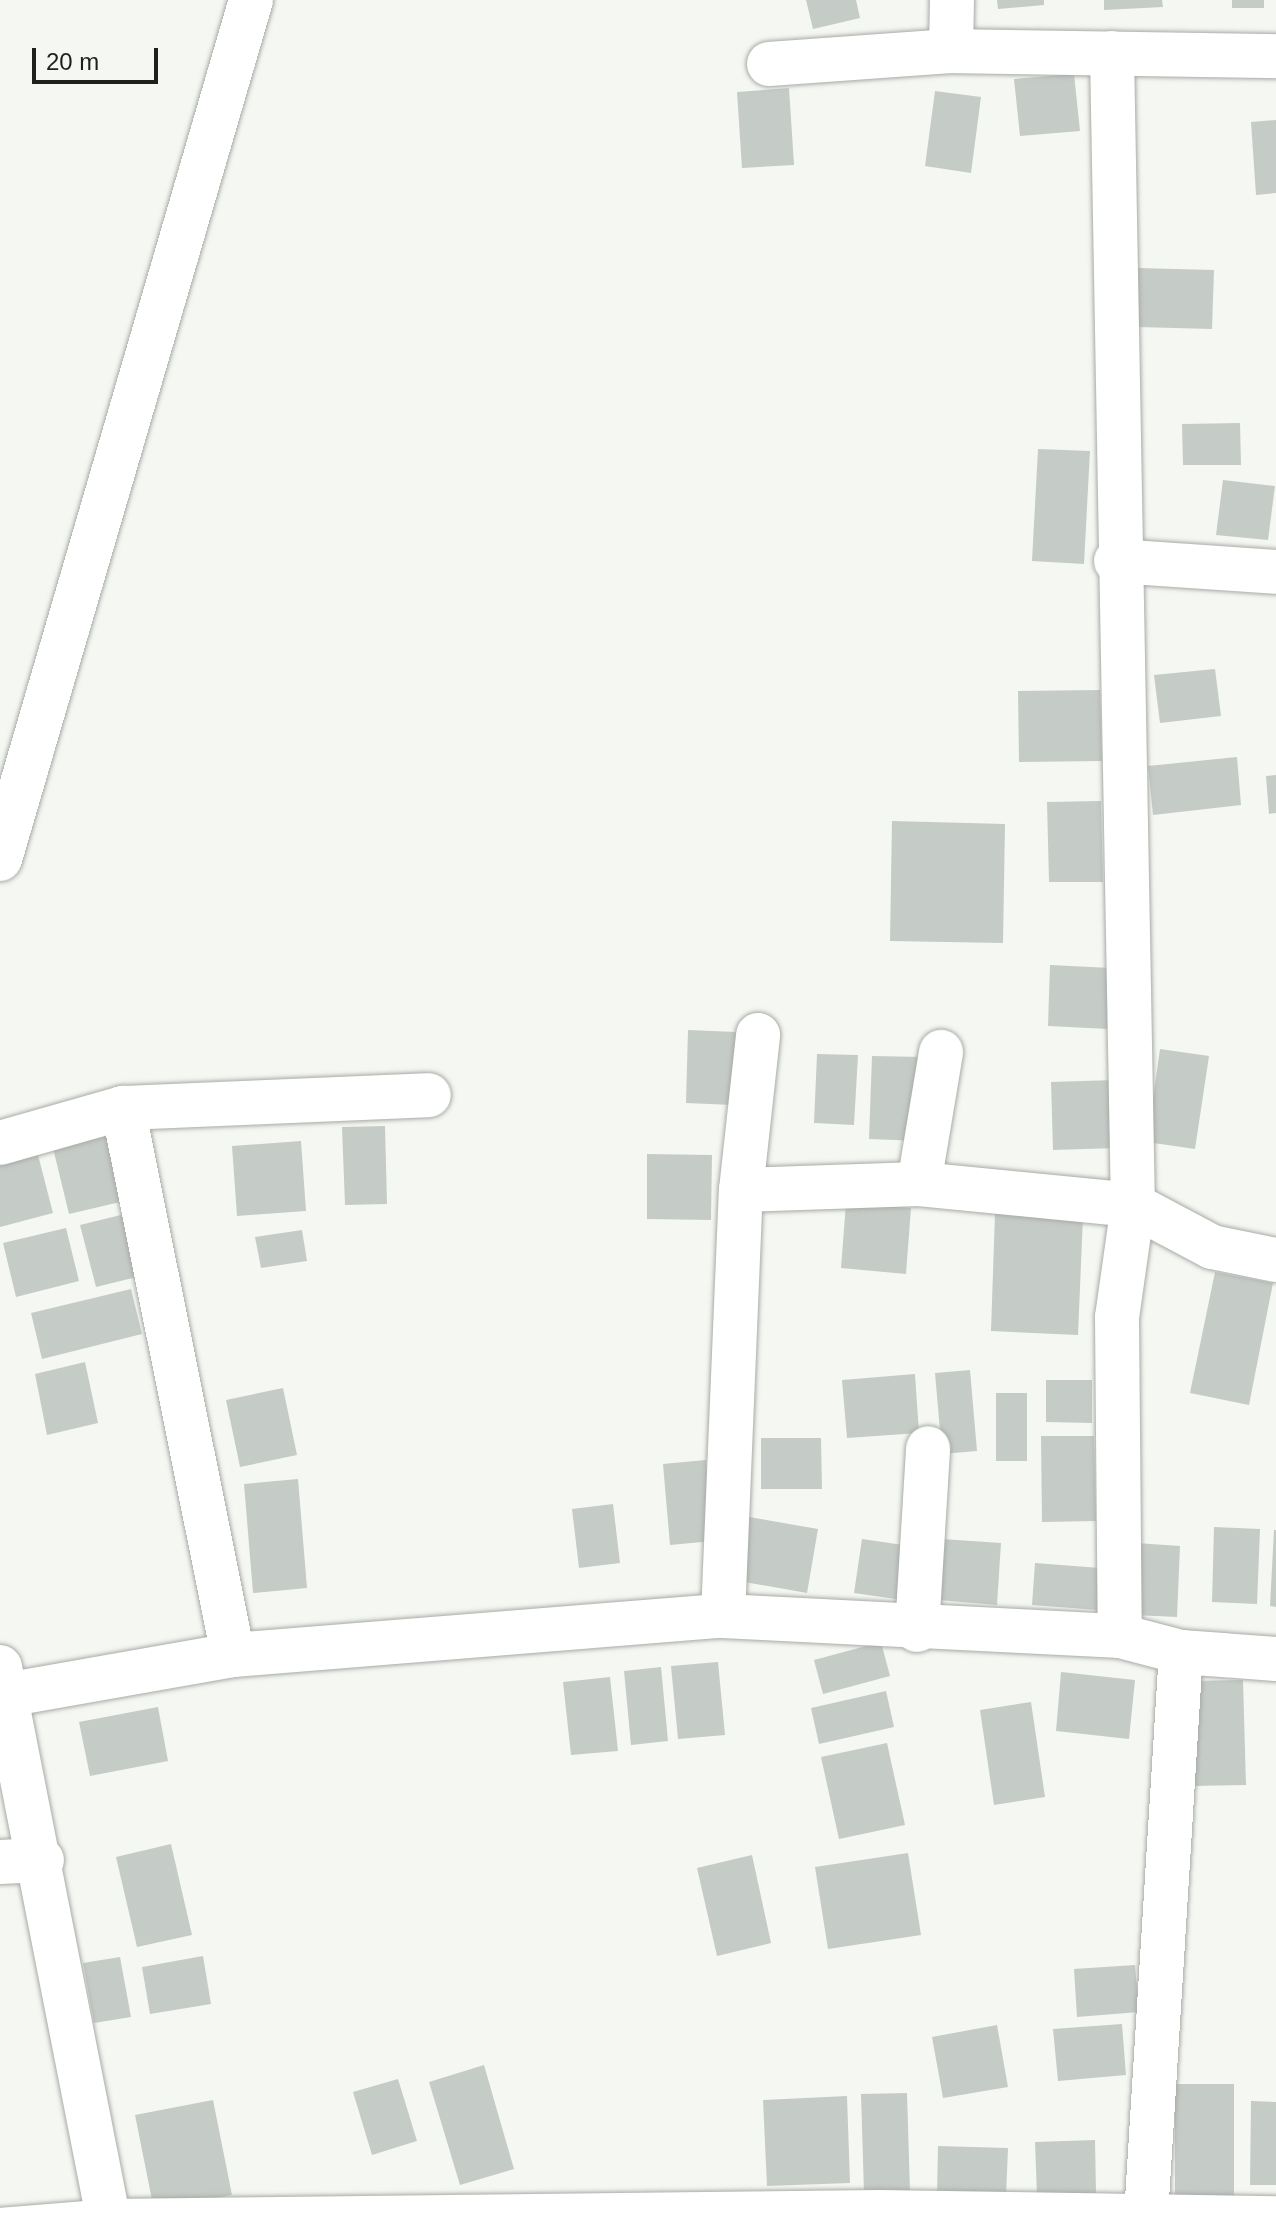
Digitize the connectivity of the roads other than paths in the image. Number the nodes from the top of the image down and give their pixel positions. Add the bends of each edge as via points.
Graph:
1 (251, 0) edge
2 (952, 0) edge
3 (951, 51) junction
4 (1112, 53) junction
5 (1276, 56) edge
6 (769, 64) dead end
7 (1116, 561) junction
8 (1276, 572) edge
9 (0, 859) edge
10 (758, 1035) dead end
11 (941, 1052) dead end
12 (429, 1095) dead end
13 (123, 1108) junction
14 (0, 1143) edge
15 (919, 1184) junction
16 (741, 1190) junction
17 (1133, 1205) junction
18 (1276, 1260) edge
19 (928, 1448) dead end
20 (723, 1616) junction
21 (917, 1630) junction
22 (1120, 1636) junction
23 (1181, 1652) junction
24 (233, 1655) junction
25 (1276, 1659) edge
26 (3, 1681) edge
27 (21, 1861) edge
28 (1276, 2218) edge
29 (1145, 2224) edge
30 (110, 2226) edge
31 (0, 2230) edge

1 - 9 street
2 - 3 street
3 - 4 street
3 - 6 street
4 - 5 street
4 - 7 street
7 - 8 street
7 - 17 street
10 - 16 street
11 - 15 street
12 - 13 street
13 - 14 street
13 - 24 street
15 - 16 street
15 - 17 street
16 - 20 street
17 - 18 street via 1212,1247
17 - 22 street via 1117,1317
19 - 21 street
20 - 21 street
20 - 24 street
21 - 22 street
22 - 23 street
23 - 25 street
23 - 29 street
24 - 26 street
26 - 27 street
27 - 30 street
28 - 29 street
29 - 30 street
30 - 31 street

